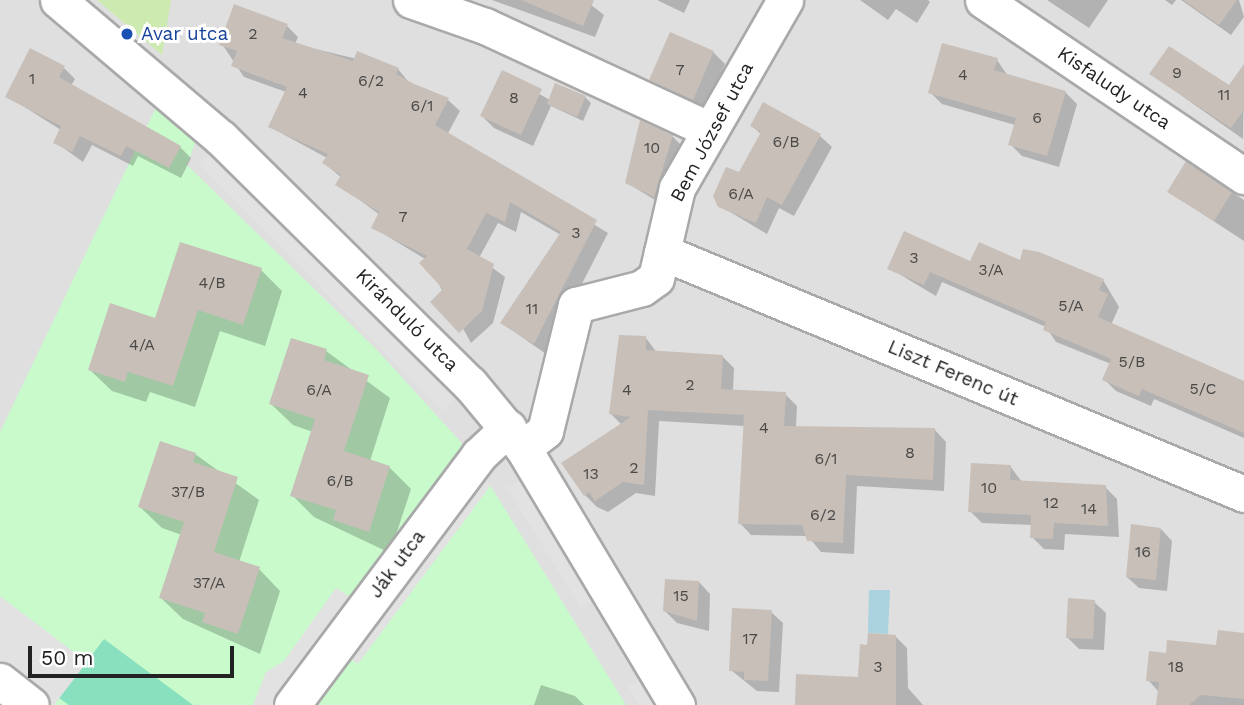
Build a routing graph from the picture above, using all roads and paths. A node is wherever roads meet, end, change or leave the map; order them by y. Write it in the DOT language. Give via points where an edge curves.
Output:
graph roads {
  1 [pos="58,0"];
  2 [pos="411,0"];
  3 [pos="785,0"];
  4 [pos="983,0"];
  5 [pos="710,130"];
  6 [pos="1244,176"];
  7 [pos="662,251"];
  8 [pos="515,438"];
  9 [pos="1244,494"];
  10 [pos="0,681"];
  11 [pos="31,705"];
  12 [pos="292,705"];
  13 [pos="677,705"];
  1 -- 8 [label="street, Kiránduló utca" via="309,220"];
  2 -- 5 [label="street" via="485,26"];
  3 -- 5 [label="street, Bem József utca"];
  4 -- 6 [label="street, Kisfaludy utca"];
  5 -- 7 [label="street, Bem József utca" via="677,188"];
  7 -- 8 [label="street, Bem József utca" via="651,284 576,305 545,431"];
  7 -- 9 [label="street, Liszt Ferenc út"];
  8 -- 12 [label="street, Ják utca" via="479,455"];
  8 -- 13 [label="street, Kiránduló utca"];
  10 -- 11 [label="street"];
}
